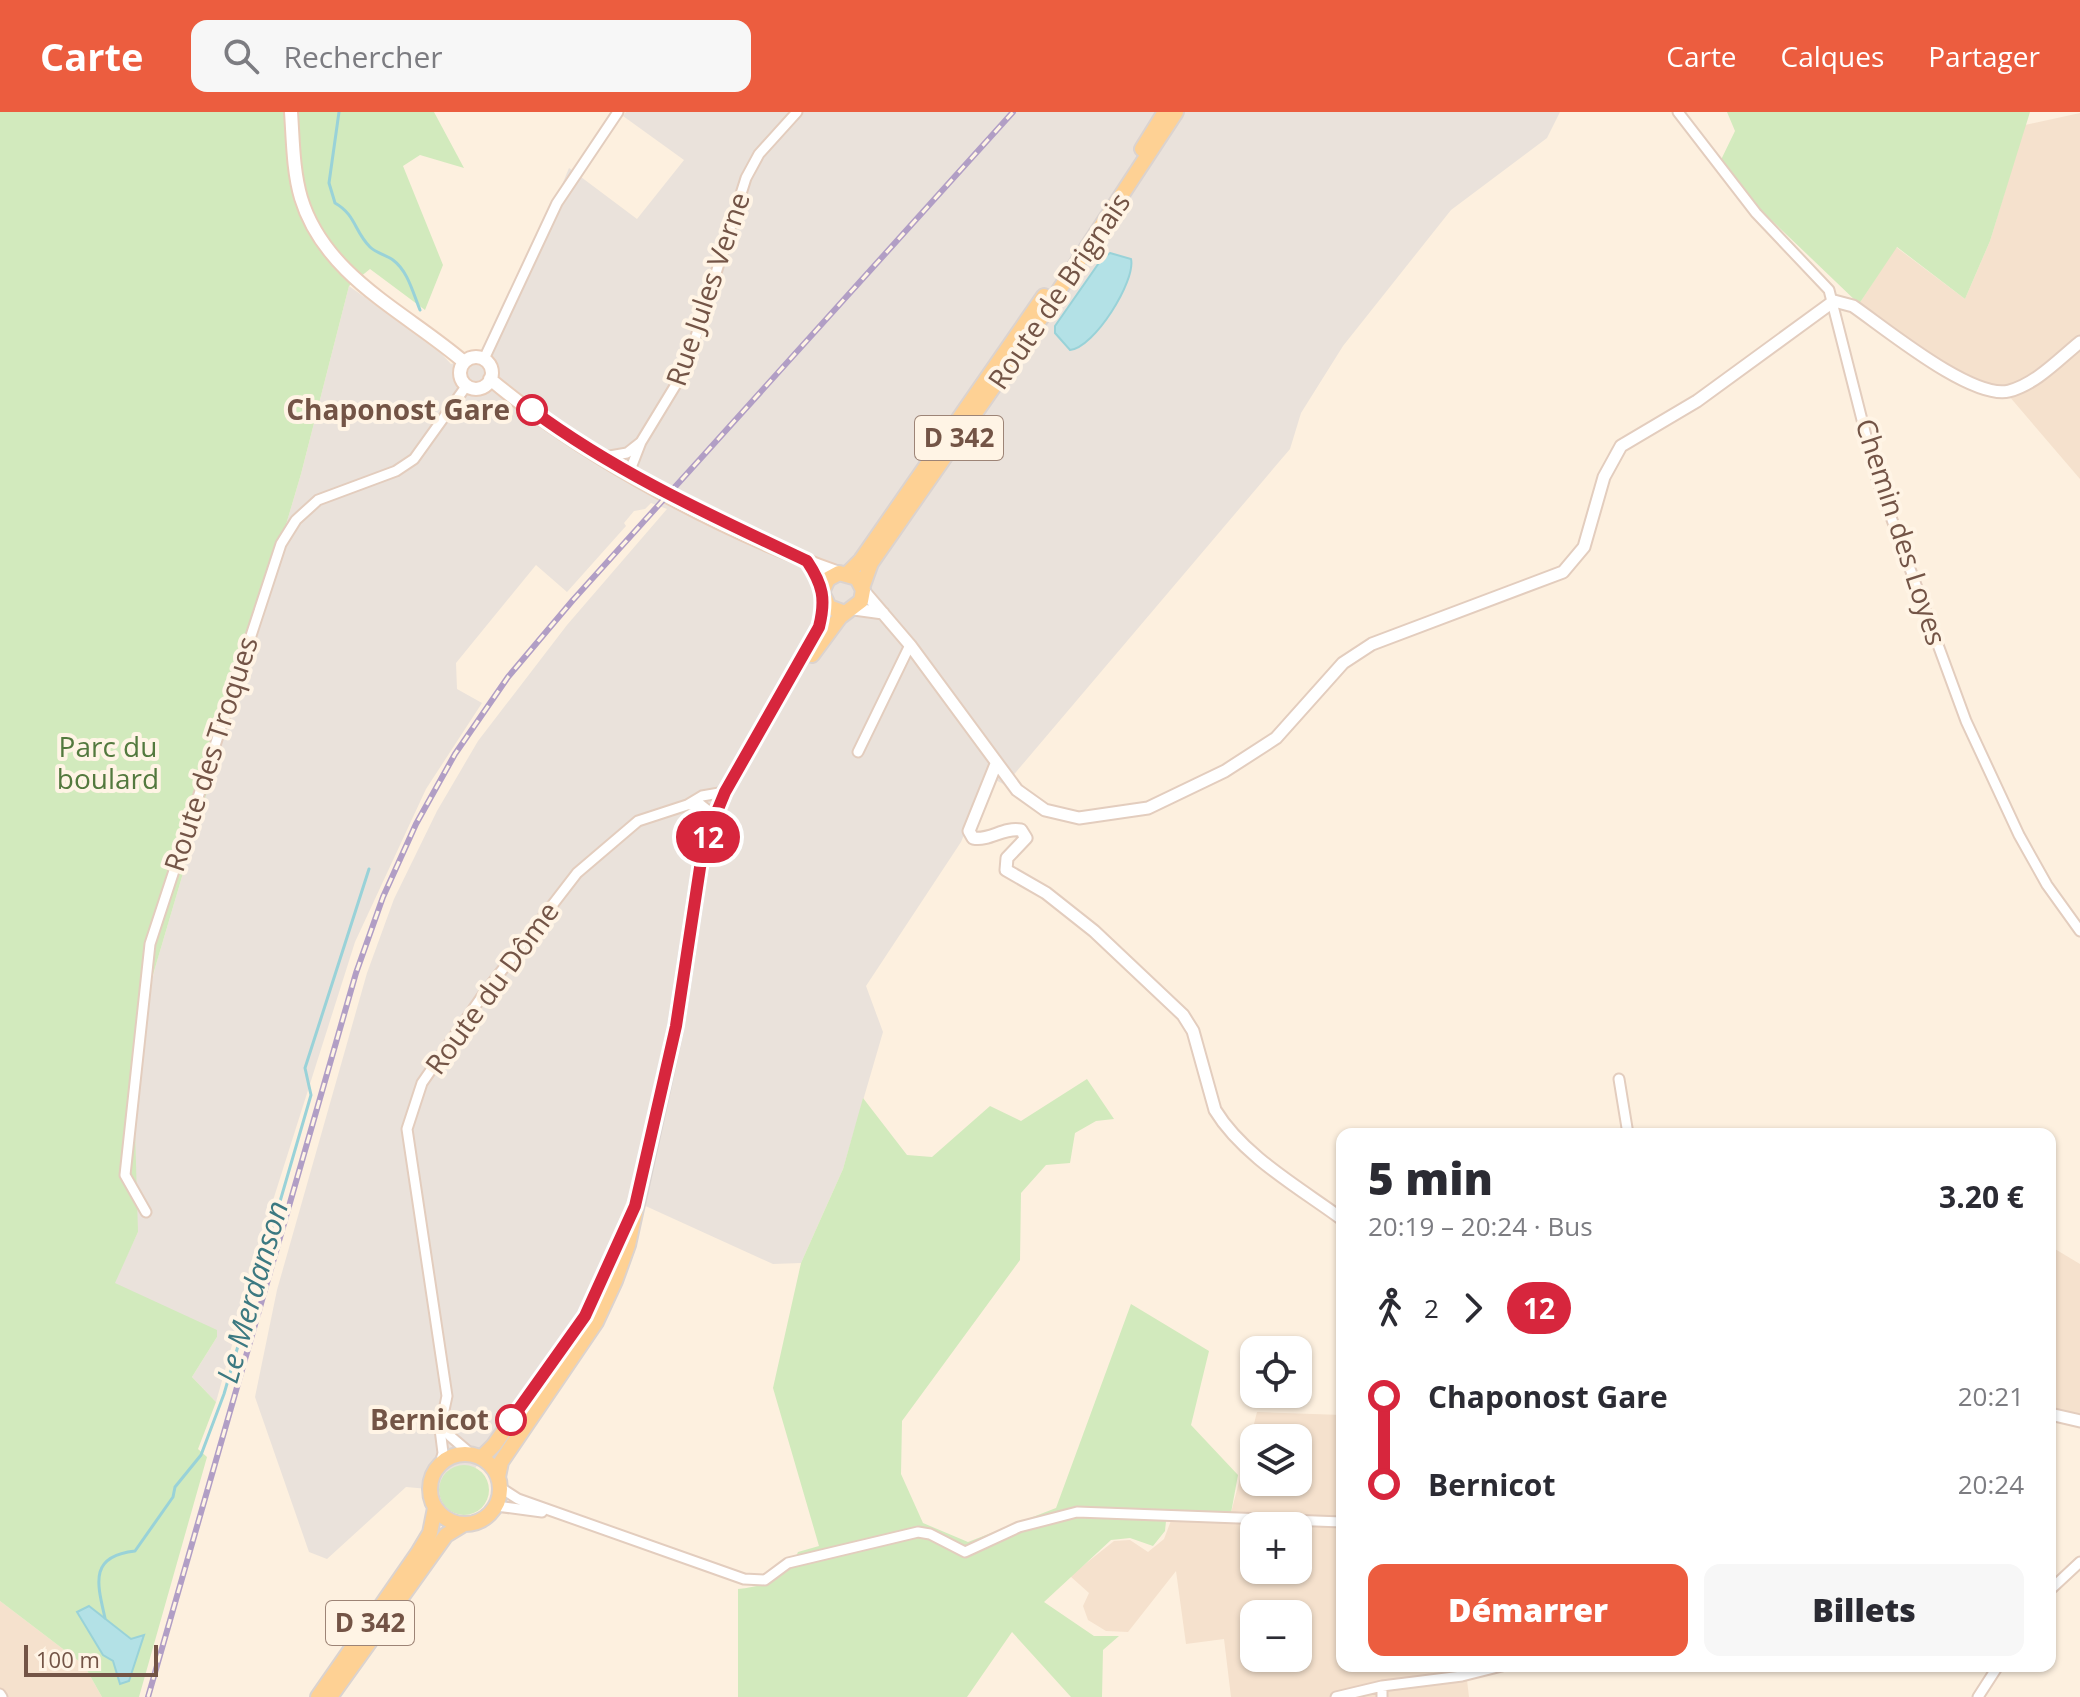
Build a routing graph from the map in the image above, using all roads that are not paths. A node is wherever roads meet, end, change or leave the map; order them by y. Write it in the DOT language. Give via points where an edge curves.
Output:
graph roads {
  1 [pos="291,112"];
  2 [pos="618,112"];
  3 [pos="797,112"];
  4 [pos="1165,112"];
  5 [pos="1176,112"];
  6 [pos="1678,112"];
  7 [pos="1834,301"];
  8 [pos="2080,342"];
  9 [pos="484,359"];
  10 [pos="464,362"];
  11 [pos="490,379"];
  12 [pos="467,385"];
  13 [pos="568,437"];
  14 [pos="641,442"];
  15 [pos="604,457"];
  16 [pos="629,473"];
  17 [pos="706,515"];
  18 [pos="807,561"];
  19 [pos="844,573"];
  20 [pos="823,587"];
  21 [pos="862,589"];
  22 [pos="825,603"];
  23 [pos="849,611"];
  24 [pos="883,613"];
  25 [pos="910,645"];
  26 [pos="784,692"];
  27 [pos="858,752"];
  28 [pos="996,764"];
  29 [pos="725,792"];
  30 [pos="687,805"];
  31 [pos="715,816"];
  32 [pos="2080,931"];
  33 [pos="1619,1079"];
  34 [pos="1627,1128"];
  35 [pos="635,1206"];
  36 [pos="146,1212"];
  37 [pos="1336,1215"];
  38 [pos="2056,1415"];
  39 [pos="443,1419"];
  40 [pos="2080,1421"];
  41 [pos="476,1456"];
  42 [pos="440,1464"];
  43 [pos="500,1482"];
  44 [pos="496,1506"];
  45 [pos="435,1508"];
  46 [pos="561,1514"];
  47 [pos="1336,1522"];
  48 [pos="464,1524"];
  49 [pos="2080,1562"];
  50 [pos="2056,1584"];
  51 [pos="1478,1672"];
  52 [pos="1994,1672"];
  53 [pos="1382,1692"];
  54 [pos="318,1697"];
  55 [pos="330,1697"];
  56 [pos="1336,1697"];
  57 [pos="1978,1697"];
  1 -- 10 [label="main road" via="299,190 321,241 362,285"];
  2 -- 9 [label="street" via="563,191"];
  3 -- 14 [label="street, Rue Jules Verne" via="759,154 746,178 686,368"];
  4 -- 19 [label="main road, Route de Brignais / D 342" via="1030,318 861,560"];
  5 -- 21 [label="main road, Route de Brignais / D 342" via="871,563"];
  6 -- 7 [label="street, Chemin des Loyes" via="1756,213"];
  7 -- 8 [label="street" via="1853,306 1984,390 2006,392 2028,384"];
  7 -- 28 [label="street" via="1697,401 1621,446 1604,477 1584,547 1570,567 1372,644 1343,663 1276,738 1225,771 1148,808 1079,818 1031,801"];
  7 -- 32 [label="street, Chemin des Loyes" via="1877,479 1966,721 2019,835"];
  9 -- 10 [label="main road"];
  9 -- 11 [label="main road"];
  10 -- 12 [label="main road" via="460,377"];
  11 -- 12 [label="main road" via="480,388"];
  11 -- 13 [label="main road"];
  12 -- 36 [label="street, Route des Troques" via="414,459 318,500 281,544 150,944 125,1175"];
  13 -- 15 [label="main road"];
  13 -- 17 [label="main road" via="650,495"];
  14 -- 15 [label="street" via="627,453"];
  14 -- 16 [label="street, Rue Jules Verne"];
  15 -- 16 [label="main road"];
  16 -- 17 [label="main road"];
  17 -- 18 [label="main road"];
  18 -- 19 [label="main road"];
  18 -- 20 [label="main road"];
  19 -- 20 [label="main road"];
  19 -- 21 [label="main road" via="857,578"];
  20 -- 22 [label="main road"];
  21 -- 23 [label="main road" via="861,601"];
  21 -- 24 [label="street"];
  22 -- 23 [label="main road" via="834,611"];
  22 -- 26 [label="main road" via="819,627"];
  23 -- 24 [label="street"];
  23 -- 26 [label="main road"];
  24 -- 25 [label="street"];
  25 -- 27 [label="street"];
  25 -- 28 [label="street"];
  26 -- 29 [label="main road"];
  28 -- 37 [label="street" via="969,831 973,838 1021,830 1026,838 1007,858 1006,870 1094,931 1183,1015 1193,1031 1221,1121"];
  29 -- 30 [label="street, Route du Dôme"];
  29 -- 31 [label="main road"];
  30 -- 31 [label="street" via="700,804"];
  30 -- 39 [label="street, Route du Dôme" via="638,821 577,873 422,1083 407,1129 447,1396"];
  31 -- 35 [label="main road" via="701,861 676,1026"];
  33 -- 34 [label="street"];
  35 -- 41 [label="main road" via="585,1316 494,1445"];
  35 -- 43 [label="main road" via="624,1257 596,1322 501,1462"];
  38 -- 40 [label="street"];
  39 -- 41 [label="street" via="450,1436"];
  39 -- 42 [label="street, Route du Dôme"];
  41 -- 42 [label="main road" via="450,1457"];
  41 -- 43 [label="main road"];
  42 -- 45 [label="main road" via="430,1483"];
  43 -- 44 [label="main road"];
  43 -- 46 [label="street" via="518,1499"];
  44 -- 46 [label="street"];
  44 -- 48 [label="main road" via="479,1522"];
  45 -- 48 [label="main road" via="446,1520"];
  45 -- 54 [label="main road, D 342" via="421,1549"];
  46 -- 47 [label="street" via="744,1579 765,1580 788,1563 918,1532 965,1552 1019,1527 1077,1512"];
  48 -- 55 [label="main road, D 342" via="446,1535"];
  49 -- 50 [label="street"];
  51 -- 53 [label="street"];
  52 -- 57 [label="street"];
  53 -- 56 [label="street"];
}
